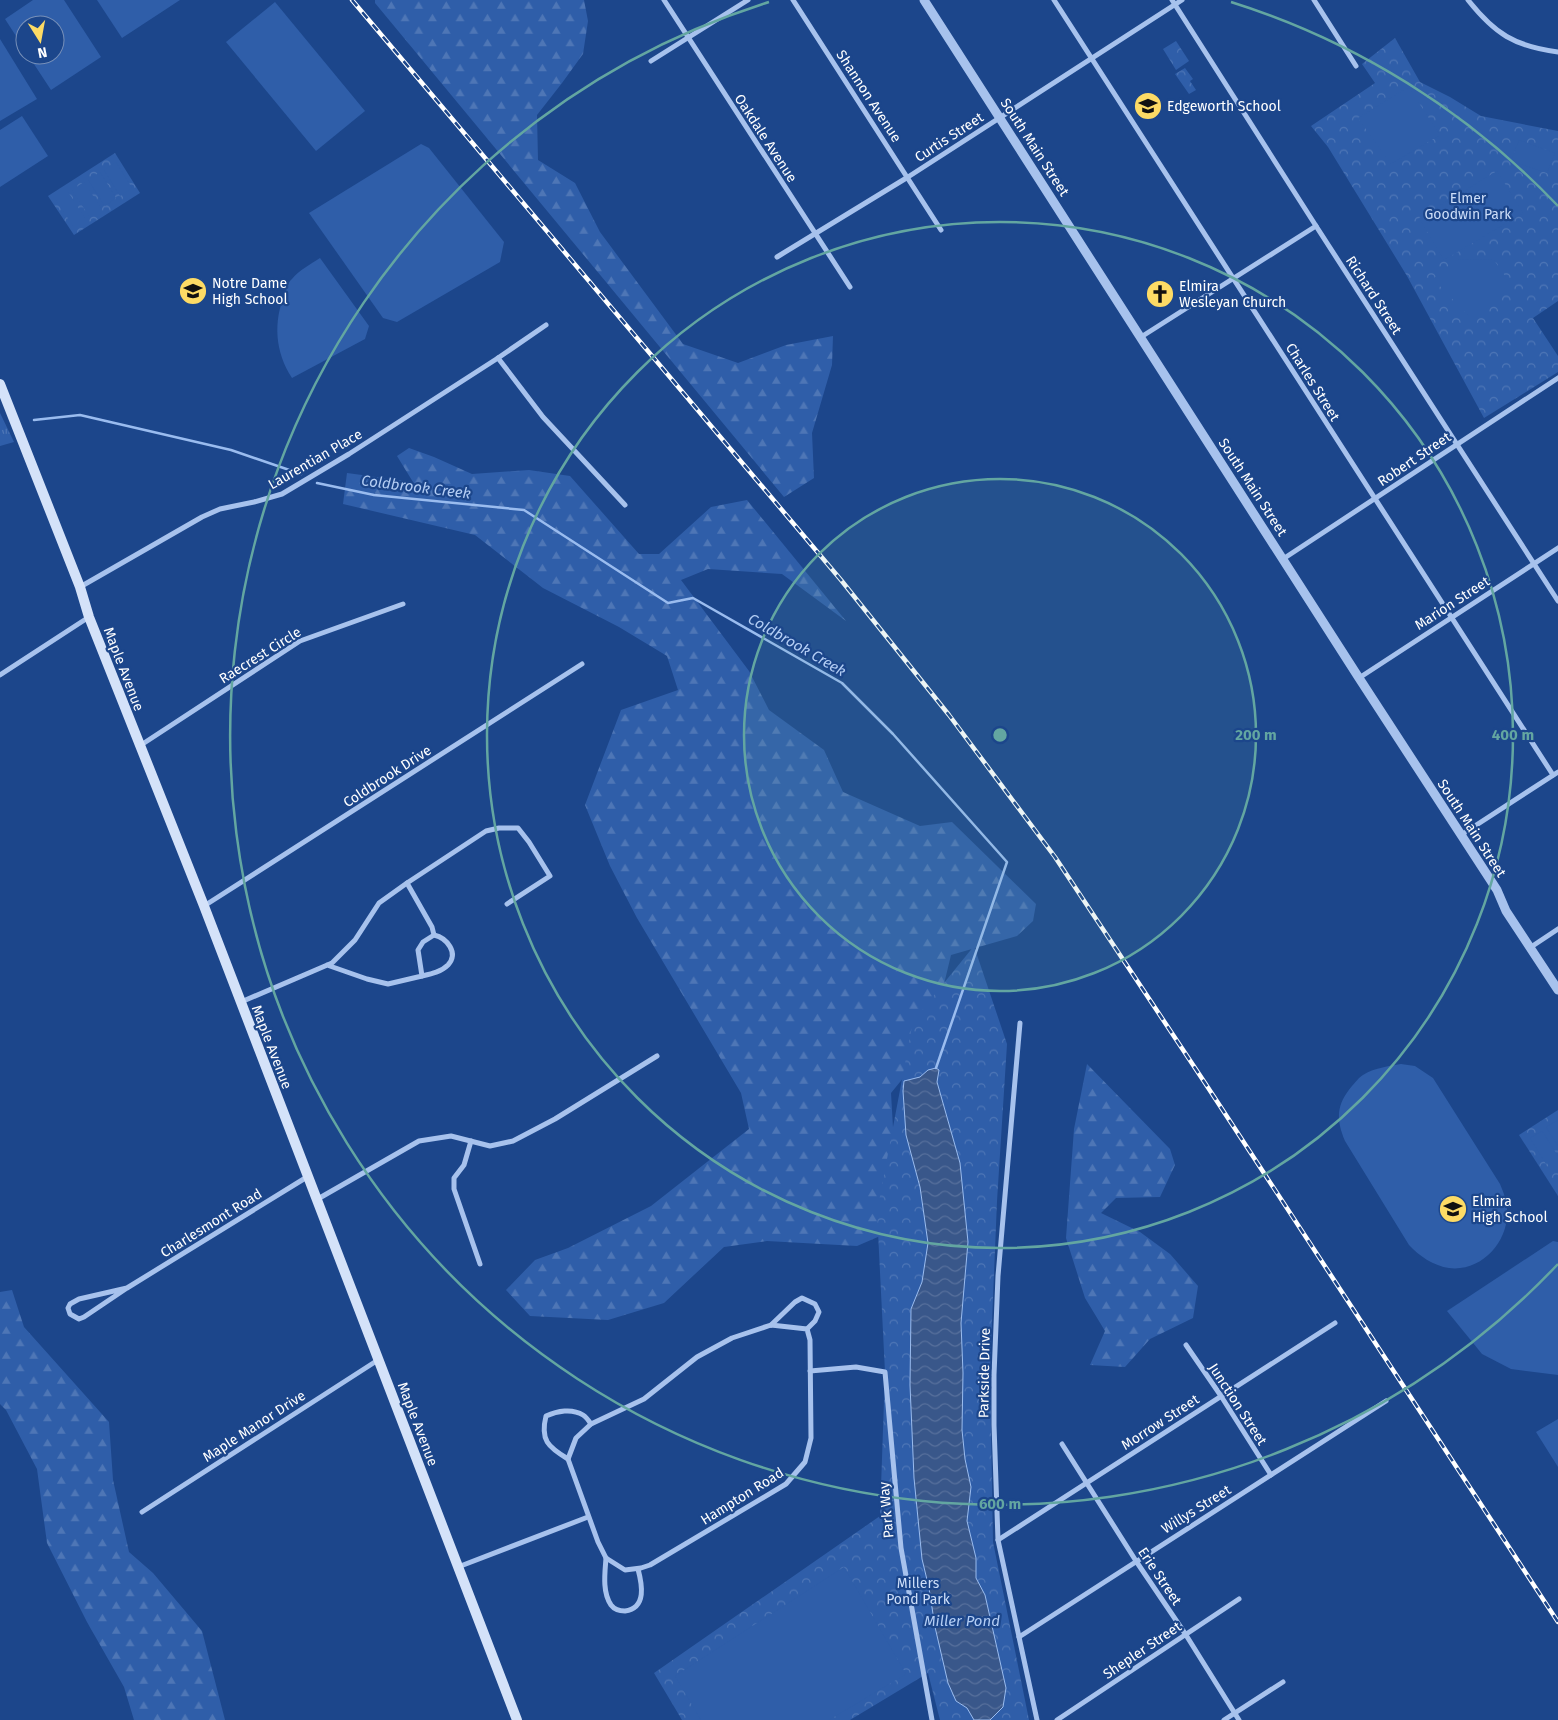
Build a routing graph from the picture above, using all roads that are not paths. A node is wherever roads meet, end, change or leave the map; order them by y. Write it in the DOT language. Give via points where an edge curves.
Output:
graph roads {
  1 [pos="664,0"];
  2 [pos="748,0"];
  3 [pos="793,0"];
  4 [pos="924,0"];
  5 [pos="1054,0"];
  6 [pos="1182,0"];
  7 [pos="1314,0"];
  8 [pos="1468,0"];
  9 [pos="1174,2"];
  10 [pos="689,38"];
  11 [pos="1558,52"];
  12 [pos="1092,59"];
  13 [pos="651,61"];
  14 [pos="1356,66"];
  15 [pos="1000,118"];
  16 [pos="908,177"];
  17 [pos="1316,226"];
  18 [pos="941,230"];
  19 [pos="815,234"];
  20 [pos="777,256"];
  21 [pos="1234,278"];
  22 [pos="850,287"];
  23 [pos="546,325"];
  24 [pos="1141,337"];
  25 [pos="498,358"];
  26 [pos="1558,378"];
  27 [pos="0,384"];
  28 [pos="1457,444"];
  29 [pos="1374,499"];
  30 [pos="625,505"];
  31 [pos="1558,548"];
  32 [pos="1283,559"];
  33 [pos="1534,563"];
  34 [pos="80,587"];
  35 [pos="1558,601"];
  36 [pos="403,604"];
  37 [pos="89,617"];
  38 [pos="1452,617"];
  39 [pos="582,664"];
  40 [pos="0,675"];
  41 [pos="1359,678"];
  42 [pos="140,746"];
  43 [pos="1556,774"];
  44 [pos="1460,836"];
  45 [pos="407,883"];
  46 [pos="507,904"];
  47 [pos="204,906"];
  48 [pos="1558,929"];
  49 [pos="434,935"];
  50 [pos="1531,947"];
  51 [pos="327,965"];
  52 [pos="422,976"];
  53 [pos="1558,990"];
  54 [pos="240,1002"];
  55 [pos="1020,1023"];
  56 [pos="657,1056"];
  57 [pos="471,1141"];
  58 [pos="307,1177"];
  59 [pos="316,1200"];
  60 [pos="480,1264"];
  61 [pos="127,1288"];
  62 [pos="1335,1323"];
  63 [pos="771,1325"];
  64 [pos="807,1329"];
  65 [pos="1186,1345"];
  66 [pos="378,1360"];
  67 [pos="810,1371"];
  68 [pos="1221,1396"];
  69 [pos="1386,1401"];
  70 [pos="591,1424"];
  71 [pos="1062,1444"];
  72 [pos="568,1458"];
  73 [pos="1271,1475"];
  74 [pos="1087,1483"];
  75 [pos="142,1512"];
  76 [pos="588,1517"];
  77 [pos="998,1540"];
  78 [pos="606,1558"];
  79 [pos="1136,1561"];
  80 [pos="458,1567"];
  81 [pos="638,1569"];
  82 [pos="1239,1599"];
  83 [pos="1186,1635"];
  84 [pos="1019,1637"];
  85 [pos="1283,1682"];
  86 [pos="1234,1713"];
  87 [pos="517,1720"];
  88 [pos="932,1720"];
  89 [pos="1037,1720"];
  90 [pos="1058,1720"];
  91 [pos="1224,1720"];
  92 [pos="1239,1720"];
  1 -- 10 [label="street, Oakdale Avenue"];
  2 -- 10 [label="street"];
  3 -- 16 [label="street, Shannon Avenue"];
  4 -- 15 [label="street, South Main Street"];
  5 -- 12 [label="street, Charles Street"];
  6 -- 9 [label="street, Curtis Street"];
  7 -- 14 [label="street"];
  8 -- 11 [label="street" via="1491,26 1510,39 1532,48"];
  9 -- 12 [label="street, Curtis Street"];
  9 -- 17 [label="street, Richard Street"];
  10 -- 13 [label="street"];
  10 -- 19 [label="street, Oakdale Avenue"];
  12 -- 15 [label="street, Curtis Street"];
  12 -- 21 [label="street, Charles Street"];
  15 -- 16 [label="street, Curtis Street"];
  15 -- 24 [label="street, South Main Street"];
  16 -- 18 [label="street, Shannon Avenue"];
  16 -- 19 [label="street, Curtis Street"];
  17 -- 21 [label="street"];
  17 -- 28 [label="street, Richard Street"];
  19 -- 20 [label="street, Curtis Street"];
  19 -- 22 [label="street, Oakdale Avenue"];
  21 -- 24 [label="street"];
  21 -- 29 [label="street, Charles Street"];
  23 -- 25 [label="street, Laurentian Place"];
  24 -- 32 [label="street, South Main Street"];
  25 -- 30 [label="street" via="544,417"];
  25 -- 34 [label="street, Laurentian Place" via="282,494 202,517"];
  26 -- 28 [label="street, Robert Street"];
  27 -- 34 [label="main road, Maple Avenue"];
  28 -- 29 [label="street, Robert Street"];
  28 -- 33 [label="street, Richard Street"];
  29 -- 32 [label="street, Robert Street"];
  29 -- 38 [label="street, Charles Street"];
  31 -- 33 [label="street, Marion Street"];
  32 -- 41 [label="street, South Main Street"];
  33 -- 35 [label="street, Richard Street"];
  33 -- 38 [label="street, Marion Street"];
  34 -- 37 [label="main road, Maple Avenue"];
  36 -- 42 [label="street, Raecrest Circle" via="300,641"];
  37 -- 40 [label="street"];
  37 -- 42 [label="main road, Maple Avenue"];
  38 -- 41 [label="street, Marion Street"];
  38 -- 43 [label="street, Charles Street"];
  39 -- 47 [label="street, Coldbrook Drive"];
  41 -- 44 [label="street, South Main Street"];
  42 -- 47 [label="main road, Maple Avenue"];
  43 -- 44 [label="street"];
  44 -- 50 [label="street, South Main Street"];
  45 -- 46 [label="street" via="486,832 518,828 550,876"];
  45 -- 49 [label="street"];
  45 -- 51 [label="street" via="379,903 355,940"];
  47 -- 54 [label="main road, Maple Avenue"];
  48 -- 50 [label="street"];
  49 -- 52 [label="street" via="418,950"];
  49 -- 52 [label="street" via="447,941 452,957 441,970"];
  50 -- 53 [label="street, South Main Street"];
  51 -- 52 [label="street" via="388,984"];
  51 -- 54 [label="street"];
  54 -- 58 [label="main road, Maple Avenue"];
  55 -- 77 [label="street, Parkside Drive" via="998,1276 994,1376"];
  56 -- 57 [label="street" via="513,1141 490,1146"];
  57 -- 59 [label="street" via="451,1136 419,1140"];
  57 -- 60 [label="street" via="464,1164 454,1178 454,1189"];
  58 -- 59 [label="main road, Maple Avenue"];
  58 -- 61 [label="street, Charlesmont Road"];
  59 -- 66 [label="main road, Maple Avenue"];
  61 -- 61 [label="street, Charlesmont Road" via="79,1299 70,1304 70,1314 79,1319 84,1317"];
  62 -- 68 [label="street, Morrow Street"];
  63 -- 64 [label="street"];
  63 -- 64 [label="street" via="802,1298 815,1304 819,1312"];
  63 -- 70 [label="street" via="732,1338 697,1358 644,1399"];
  64 -- 67 [label="street, Hampton Road"];
  65 -- 68 [label="street, Junction Street"];
  66 -- 75 [label="street, Maple Manor Drive"];
  66 -- 80 [label="main road, Maple Avenue"];
  67 -- 81 [label="street, Hampton Road" via="811,1438 805,1462 791,1480 650,1565"];
  67 -- 88 [label="street, Park Way" via="856,1367 885,1372 901,1548"];
  68 -- 73 [label="street, Junction Street"];
  68 -- 74 [label="street, Morrow Street"];
  69 -- 73 [label="street, Willys Street"];
  70 -- 72 [label="street" via="576,1438"];
  70 -- 72 [label="street" via="582,1414 574,1412 557,1411 546,1416 543,1432 548,1444 555,1452"];
  71 -- 74 [label="street, Erie Street"];
  72 -- 76 [label="street"];
  73 -- 79 [label="street, Willys Street"];
  74 -- 77 [label="street, Morrow Street"];
  74 -- 79 [label="street, Erie Street"];
  76 -- 78 [label="street"];
  76 -- 80 [label="street"];
  77 -- 84 [label="street, Parkside Drive"];
  78 -- 81 [label="street" via="625,1570"];
  78 -- 81 [label="street" via="605,1588 612,1607 619,1611 632,1610 638,1605 643,1589"];
  79 -- 83 [label="street, Erie Street"];
  79 -- 84 [label="street, Willys Street"];
  80 -- 87 [label="main road, Maple Avenue"];
  82 -- 83 [label="street, Shepler Street"];
  83 -- 86 [label="street, Erie Street"];
  83 -- 90 [label="street, Shepler Street"];
  84 -- 89 [label="street, Parkside Drive"];
  85 -- 86 [label="street"];
  86 -- 91 [label="street"];
  86 -- 92 [label="street, Erie Street"];
}
